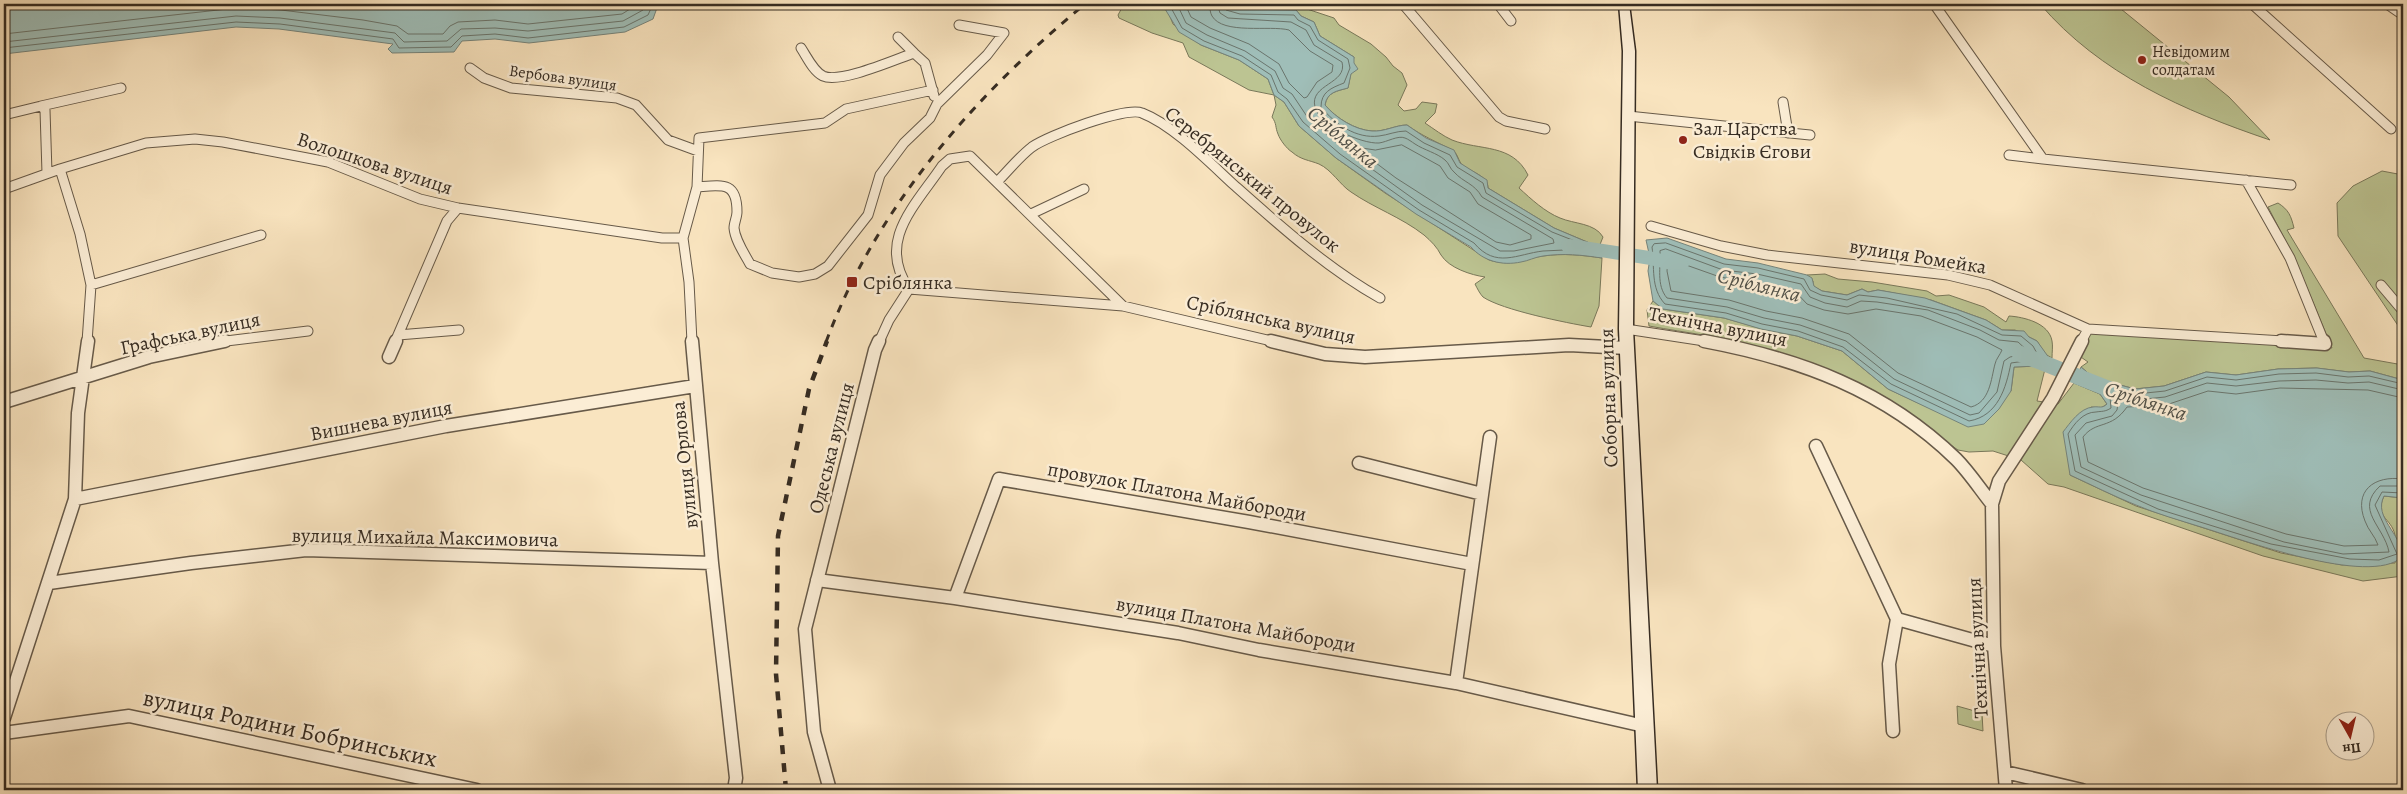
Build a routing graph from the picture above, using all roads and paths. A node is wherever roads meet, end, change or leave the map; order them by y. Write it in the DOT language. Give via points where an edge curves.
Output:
graph roads {
  1 [pos="1403,4"];
  2 [pos="1498,4"];
  3 [pos="1624,4"];
  4 [pos="1934,4"];
  5 [pos="2252,4"];
  6 [pos="2387,4"];
  7 [pos="2403,14"];
  8 [pos="1511,20"];
  9 [pos="959,24"];
  10 [pos="898,37"];
  11 [pos="801,48"];
  12 [pos="914,54"];
  13 [pos="470,68"];
  14 [pos="121,88"];
  15 [pos="933,90"];
  16 [pos="1783,102"];
  17 [pos="936,104"];
  18 [pos="41,106"];
  19 [pos="4,115"];
  20 [pos="1628,116"];
  21 [pos="1545,129"];
  22 [pos="2391,129"];
  23 [pos="1788,133"];
  24 [pos="1810,135"];
  25 [pos="699,144"];
  26 [pos="2009,155"];
  27 [pos="2043,159"];
  28 [pos="60,168"];
  29 [pos="47,173"];
  30 [pos="2246,180"];
  31 [pos="997,182"];
  32 [pos="2291,185"];
  33 [pos="698,188"];
  34 [pos="4,189"];
  35 [pos="1084,189"];
  36 [pos="458,208"];
  37 [pos="1031,214"];
  38 [pos="1651,226"];
  39 [pos="261,236"];
  40 [pos="683,238"];
  41 [pos="91,285"];
  42 [pos="2381,285"];
  43 [pos="909,289"];
  44 [pos="1380,298"];
  45 [pos="1123,306"];
  46 [pos="2403,311"];
  47 [pos="1626,329"];
  48 [pos="2088,329"];
  49 [pos="458,330"];
  50 [pos="308,331"];
  51 [pos="398,335"];
  52 [pos="1627,348"];
  53 [pos="390,357"];
  54 [pos="81,378"];
  55 [pos="695,386"];
  56 [pos="4,402"];
  57 [pos="1490,437"];
  58 [pos="1816,446"];
  59 [pos="1359,463"];
  60 [pos="1482,494"];
  61 [pos="75,499"];
  62 [pos="1992,504"];
  63 [pos="712,563"];
  64 [pos="1472,564"];
  65 [pos="817,580"];
  66 [pos="50,583"];
  67 [pos="955,598"];
  68 [pos="1897,619"];
  69 [pos="1994,646"];
  70 [pos="1456,683"];
  71 [pos="4,718"];
  72 [pos="1644,726"];
  73 [pos="1893,731"];
  74 [pos="4,733"];
  75 [pos="2005,772"];
  76 [pos="477,790"];
  77 [pos="734,790"];
  78 [pos="830,790"];
  79 [pos="1648,790"];
  80 [pos="2006,790"];
  81 [pos="2082,790"];
  1 -- 21 [label="street" via="1499,117"];
  2 -- 8 [label="street"];
  3 -- 20 [label="main road, Соборна вулиця" via="1628,34"];
  4 -- 27 [label="street"];
  5 -- 22 [label="street"];
  6 -- 7 [label="street"];
  9 -- 17 [label="street" via="1004,33 987,56"];
  10 -- 12 [label="street"];
  11 -- 12 [label="street" via="820,75 826,78"];
  12 -- 15 [label="street" via="926,66"];
  13 -- 25 [label="street, Вербова вулиця" via="484,78 511,88 617,98 636,105 668,140"];
  14 -- 18 [label="street"];
  15 -- 17 [label="street"];
  15 -- 25 [label="street" via="846,109 825,123"];
  16 -- 23 [label="street"];
  17 -- 33 [label="street" via="930,118 904,143 880,174 868,215 828,266 815,274 799,277 772,273 750,264 734,227 738,213 734,192 719,185"];
  18 -- 19 [label="street"];
  18 -- 29 [label="street" via="45,110"];
  20 -- 23 [label="street"];
  20 -- 47 [label="main road, Соборна вулиця"];
  23 -- 24 [label="street"];
  25 -- 33 [label="street, вулиця Орлова"];
  26 -- 27 [label="street"];
  27 -- 30 [label="street"];
  28 -- 29 [label="street, Волошкова вулиця"];
  28 -- 36 [label="street, Волошкова вулиця" via="146,143 196,139 328,162 420,199"];
  28 -- 41 [label="street, Графська вулиця"];
  29 -- 34 [label="street, Волошкова вулиця"];
  30 -- 32 [label="street"];
  30 -- 48 [label="street, вулиця Ромейка" via="2290,258 2325,344"];
  31 -- 37 [label="street"];
  31 -- 43 [label="street" via="970,156 950,159 942,166 898,233 894,255 898,272"];
  31 -- 44 [label="street, Серебрянський провулок" via="1032,147 1055,135 1125,111 1141,112 1204,157 1350,281"];
  33 -- 40 [label="street, вулиця Орлова"];
  35 -- 37 [label="street"];
  36 -- 40 [label="street, Волошкова вулиця" via="662,238"];
  36 -- 51 [label="street" via="447,221"];
  37 -- 45 [label="street"];
  38 -- 48 [label="street, вулиця Ромейка" via="1767,255 1948,275 1990,285"];
  39 -- 41 [label="street"];
  40 -- 55 [label="street, вулиця Орлова"];
  41 -- 54 [label="street, Графська вулиця" via="89,330"];
  42 -- 46 [label="street"];
  43 -- 45 [label="street, Сріблянська вулиця"];
  43 -- 65 [label="street, Одеська вулиця" via="875,350"];
  45 -- 52 [label="street, Сріблянська вулиця" via="1345,356 1569,345"];
  47 -- 52 [label="main road, Соборна вулиця"];
  47 -- 62 [label="street, Технічна вулиця" via="1740,346 1801,363 1855,385 1907,418 1954,454"];
  48 -- 62 [label="street, Технічна вулиця" via="2053,398 1999,481"];
  49 -- 51 [label="street"];
  50 -- 54 [label="street, Графська вулиця" via="197,346"];
  51 -- 53 [label="street"];
  52 -- 72 [label="main road, Соборна вулиця"];
  54 -- 56 [label="street, Графська вулиця"];
  54 -- 61 [label="street, Графська вулиця"];
  55 -- 61 [label="street, Вишнева вулиця" via="446,426"];
  55 -- 63 [label="street, вулиця Орлова"];
  57 -- 60 [label="street"];
  58 -- 68 [label="street"];
  59 -- 60 [label="street"];
  60 -- 64 [label="street"];
  61 -- 66 [label="street, Графська вулиця"];
  62 -- 69 [label="street, Технічна вулиця"];
  63 -- 66 [label="street, вулиця Михайла Максимовича" via="306,550"];
  63 -- 77 [label="street, вулиця Орлова" via="736,778"];
  64 -- 67 [label="street, провулок Платона Майбороди" via="999,479"];
  64 -- 70 [label="street"];
  65 -- 67 [label="street, вулиця Платона Майбороди"];
  65 -- 78 [label="street, Одеська вулиця" via="805,628 814,732"];
  66 -- 71 [label="street, Графська вулиця"];
  67 -- 70 [label="street, вулиця Платона Майбороди" via="1178,633"];
  68 -- 69 [label="street"];
  68 -- 73 [label="street" via="1890,664"];
  69 -- 75 [label="street, Технічна вулиця"];
  70 -- 72 [label="street, вулиця Платона Майбороди"];
  72 -- 79 [label="main road, Соборна вулиця"];
  74 -- 76 [label="street, вулиця Родини Бобринських" via="129,716"];
  75 -- 80 [label="street, Технічна вулиця"];
  75 -- 81 [label="street"];
}
